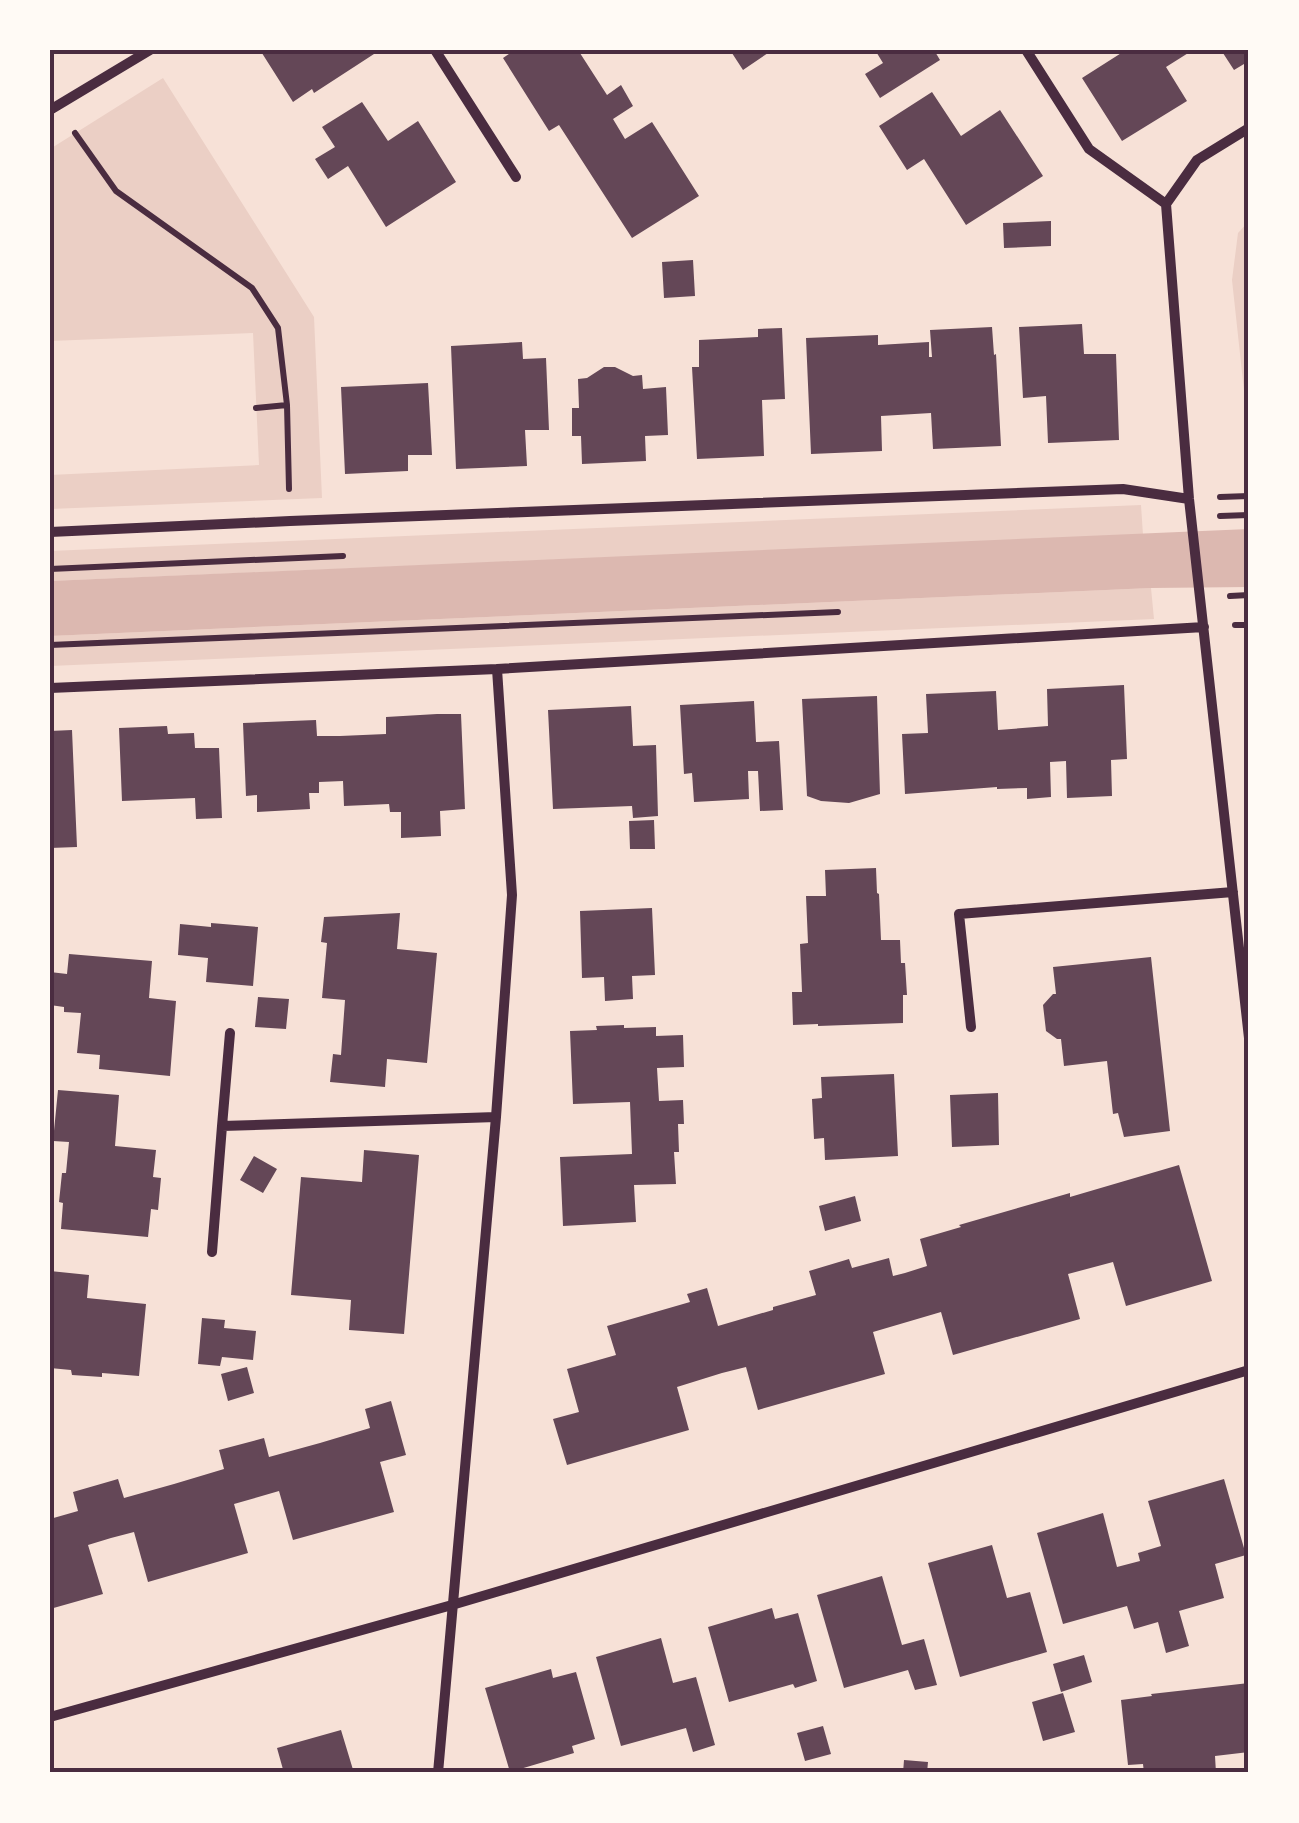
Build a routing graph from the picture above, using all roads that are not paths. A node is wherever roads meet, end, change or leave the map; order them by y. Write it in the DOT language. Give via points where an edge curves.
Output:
graph roads {
  1 [pos="150,50"];
  2 [pos="435,50"];
  3 [pos="1026,50"];
  4 [pos="53,108"];
  5 [pos="1249,128"];
  6 [pos="516,178"];
  7 [pos="1166,204"];
  8 [pos="1188,498"];
  9 [pos="50,532"];
  10 [pos="1204,627"];
  11 [pos="498,669"];
  12 [pos="50,688"];
  13 [pos="1233,892"];
  14 [pos="971,1027"];
  15 [pos="230,1033"];
  16 [pos="1249,1038"];
  17 [pos="496,1117"];
  18 [pos="222,1126"];
  19 [pos="212,1252"];
  20 [pos="1249,1370"];
  21 [pos="452,1606"];
  22 [pos="50,1717"];
  23 [pos="438,1773"];
  1 -- 4 [label="street"];
  2 -- 6 [label="street"];
  3 -- 7 [label="street" via="1089,149"];
  5 -- 7 [label="street" via="1197,160"];
  7 -- 8 [label="street"];
  8 -- 9 [label="street" via="1123,490"];
  8 -- 10 [label="street"];
  10 -- 11 [label="street"];
  10 -- 13 [label="street"];
  11 -- 12 [label="street"];
  11 -- 17 [label="street" via="512,895"];
  13 -- 14 [label="street" via="960,914"];
  13 -- 16 [label="street"];
  15 -- 18 [label="street"];
  17 -- 18 [label="street"];
  17 -- 21 [label="street"];
  18 -- 19 [label="street"];
  20 -- 21 [label="street"];
  21 -- 22 [label="street"];
  21 -- 23 [label="street"];
}
